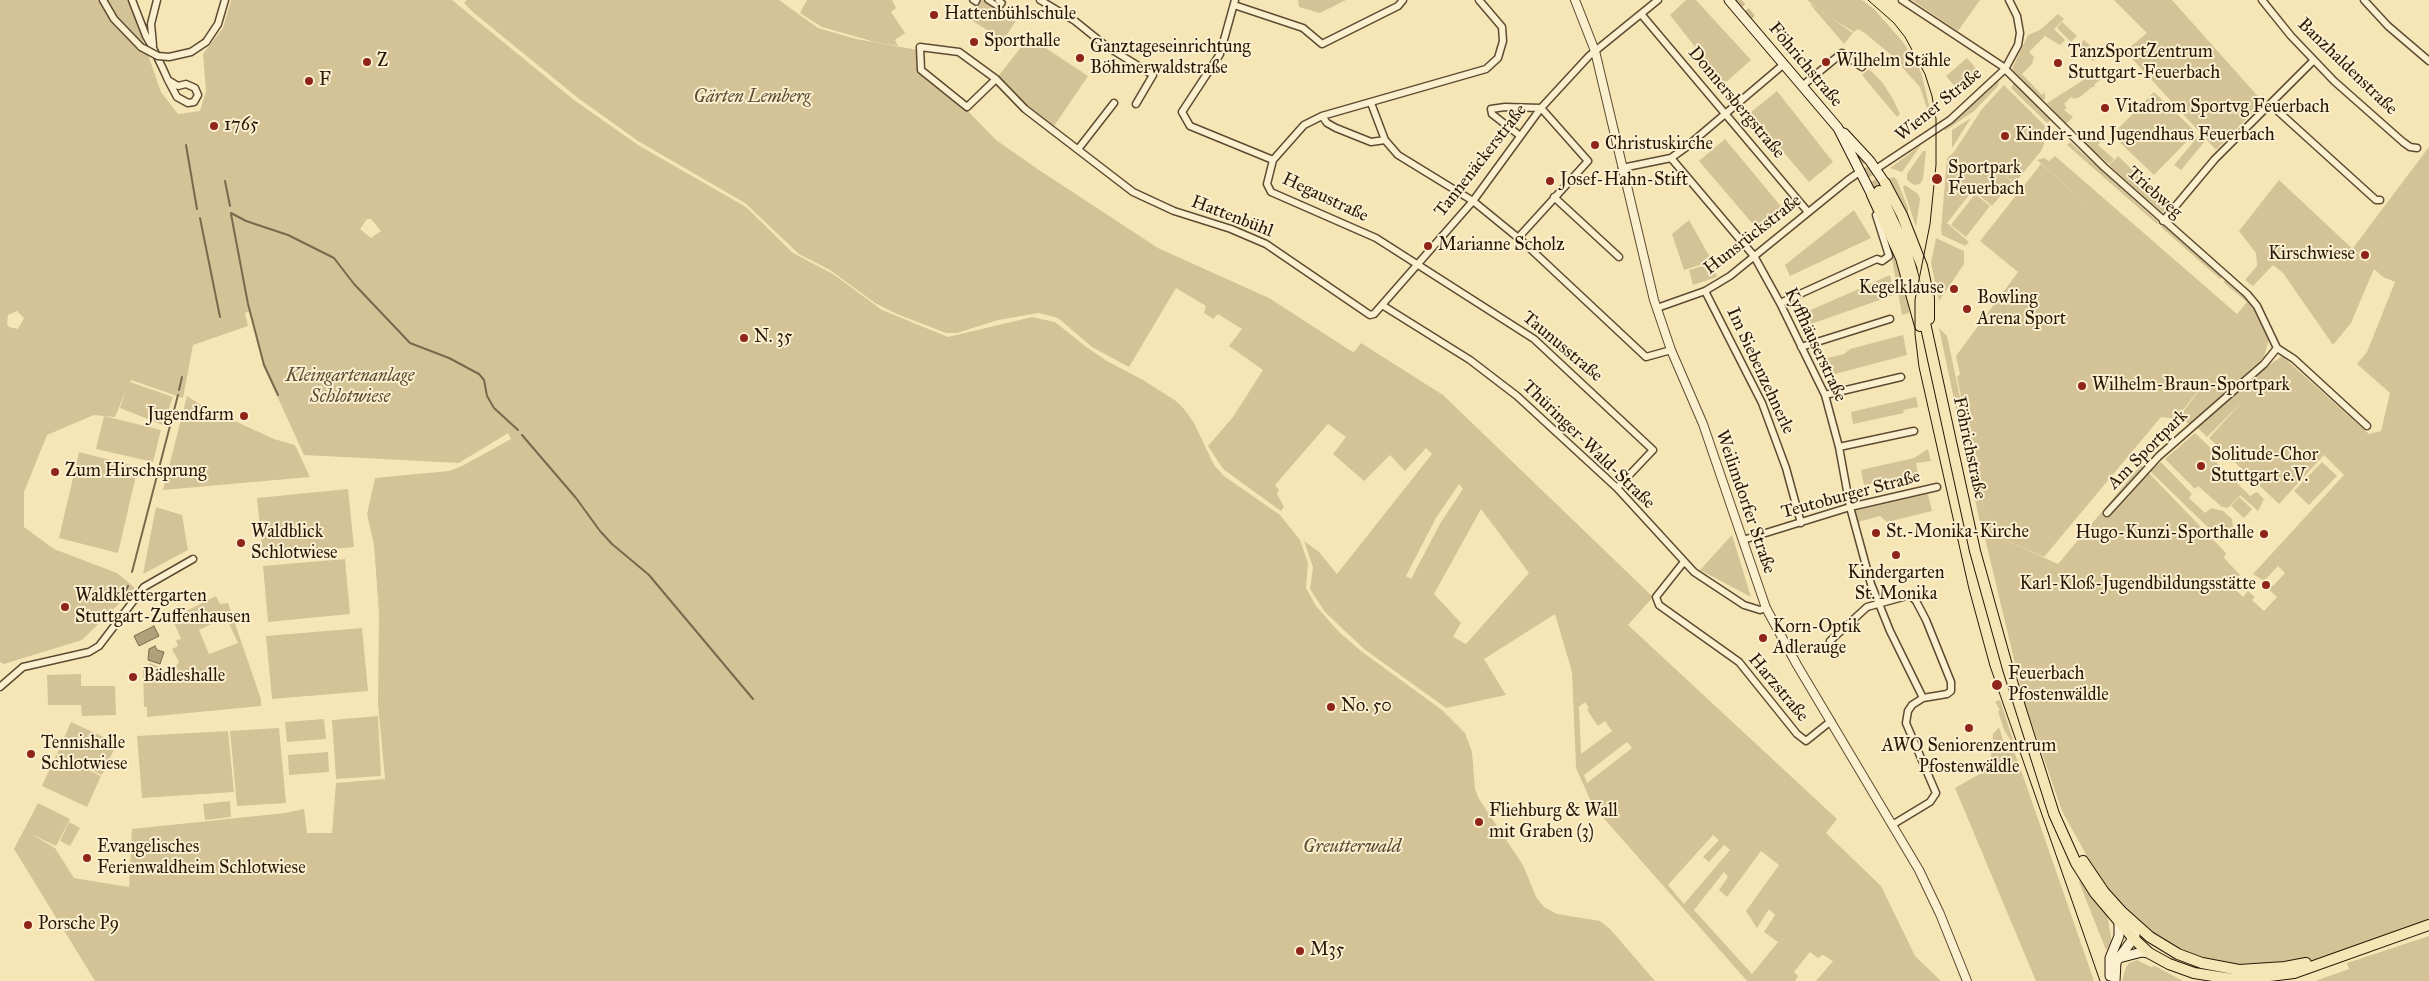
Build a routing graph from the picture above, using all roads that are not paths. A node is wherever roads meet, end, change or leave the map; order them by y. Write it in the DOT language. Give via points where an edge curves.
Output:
graph roads {
  1 [pos="103,0"];
  2 [pos="132,0"];
  3 [pos="157,0"];
  4 [pos="225,0"];
  5 [pos="973,0"];
  6 [pos="977,0"];
  7 [pos="988,0"];
  8 [pos="998,0"];
  9 [pos="1040,0"];
  10 [pos="1403,0"];
  11 [pos="1479,0"];
  12 [pos="1576,0"];
  13 [pos="1658,0"];
  14 [pos="1728,0"];
  15 [pos="1902,0"];
  16 [pos="2009,0"];
  17 [pos="2262,0"];
  18 [pos="2364,0"];
  19 [pos="1050,2"];
  20 [pos="1235,2"];
  21 [pos="1641,14"];
  22 [pos="153,48"];
  23 [pos="1595,51"];
  24 [pos="2313,60"];
  25 [pos="2429,62"];
  26 [pos="1784,64"];
  27 [pos="1862,67"];
  28 [pos="2005,69"];
  29 [pos="996,79"];
  30 [pos="168,80"];
  31 [pos="1802,86"];
  32 [pos="1114,103"];
  33 [pos="1371,103"];
  34 [pos="1136,104"];
  35 [pos="2270,104"];
  36 [pos="1541,108"];
  37 [pos="1726,113"];
  38 [pos="1322,116"];
  39 [pos="1519,135"];
  40 [pos="1385,140"];
  41 [pos="1079,148"];
  42 [pos="2417,148"];
  43 [pos="1859,156"];
  44 [pos="1671,158"];
  45 [pos="1273,160"];
  46 [pos="1622,168"];
  47 [pos="1862,168"];
  48 [pos="1874,172"];
  49 [pos="1876,188"];
  50 [pos="1554,197"];
  51 [pos="2380,200"];
  52 [pos="1473,201"];
  53 [pos="1808,212"];
  54 [pos="2163,221"];
  55 [pos="1518,238"];
  56 [pos="1754,256"];
  57 [pos="1619,257"];
  58 [pos="1416,264"];
  59 [pos="1705,291"];
  60 [pos="1780,303"];
  61 [pos="1382,305"];
  62 [pos="1657,308"];
  63 [pos="1374,314"];
  64 [pos="1890,319"];
  65 [pos="1801,347"];
  66 [pos="2277,348"];
  67 [pos="1671,350"];
  68 [pos="1932,352"];
  69 [pos="1901,377"];
  70 [pos="1824,395"];
  71 [pos="2367,426"];
  72 [pos="1914,431"];
  73 [pos="1839,447"];
  74 [pos="1937,487"];
  75 [pos="1617,488"];
  76 [pos="1850,507"];
  77 [pos="2107,513"];
  78 [pos="1801,523"];
  79 [pos="1743,540"];
  80 [pos="193,559"];
  81 [pos="1683,563"];
  82 [pos="1879,603"];
  83 [pos="1766,608"];
  84 [pos="1830,641"];
  85 [pos="0,687"];
  86 [pos="1923,698"];
  87 [pos="1831,721"];
  88 [pos="2047,789"];
  89 [pos="1892,825"];
  90 [pos="2132,921"];
  91 [pos="2119,922"];
  92 [pos="2429,925"];
  93 [pos="2133,937"];
  94 [pos="2150,937"];
  95 [pos="2118,943"];
  96 [pos="2149,953"];
  97 [pos="2118,958"];
  98 [pos="2328,959"];
  99 [pos="1967,981"];
  100 [pos="2110,981"];
  101 [pos="2115,981"];
  1 -- 4 [label="street, bridge" via="114,19 140,47 158,56 169,57 191,52 206,42 218,24"];
  2 -- 22 [label="street"];
  3 -- 22 [label="street" via="151,24"];
  5 -- 6 [label="street"];
  7 -- 8 [label="street" via="999,7 1002,2"];
  9 -- 19 [label="street"];
  10 -- 20 [label="street" via="1398,6 1322,44 1303,28"];
  11 -- 33 [label="street, Hegaustraße" via="1502,27 1503,41 1498,58 1486,69 1473,74"];
  12 -- 23 [label="street, Weilimdorfer Straße"];
  13 -- 21 [label="street, Tannenäckerstraße"];
  14 -- 26 [label="main road, Föhrichstraße"];
  15 -- 28 [label="street, Triebweg"];
  16 -- 28 [label="street, Wiener Straße" via="2017,16 2020,33 2018,45"];
  17 -- 24 [label="street, Banzhaldenstraße"];
  18 -- 25 [label="street"];
  19 -- 34 [label="street" via="1106,46 1153,75"];
  20 -- 45 [label="street" via="1220,54 1182,112 1190,126"];
  21 -- 23 [label="street, Tannenäckerstraße"];
  21 -- 37 [label="street, Donnersbergstraße"];
  22 -- 30 [label="street"];
  23 -- 36 [label="street, Tannenäckerstraße"];
  23 -- 46 [label="street, Weilimdorfer Straße"];
  24 -- 35 [label="street"];
  24 -- 42 [label="street, Banzhaldenstraße" via="2403,142"];
  26 -- 31 [label="main road, Föhrichstraße"];
  26 -- 37 [label="street"];
  27 -- 31 [label="street" via="1842,53"];
  28 -- 48 [label="street, Wiener Straße" via="1950,120"];
  28 -- 54 [label="street, Triebweg"];
  29 -- 29 [label="street, Hattenbühl" via="959,52 920,47 921,70 966,107"];
  29 -- 41 [label="street, Hattenbühl" via="1025,109"];
  30 -- 30 [label="street" via="178,86 186,84 195,88 198,95 194,102 188,104 177,97"];
  31 -- 43 [label="main road, Föhrichstraße"];
  32 -- 41 [label="street"];
  33 -- 38 [label="street, Hegaustraße"];
  33 -- 40 [label="street"];
  35 -- 51 [label="street" via="2376,200"];
  35 -- 54 [label="street" via="2215,159"];
  36 -- 39 [label="street, Tannenäckerstraße"];
  36 -- 39 [label="street" via="1491,109 1492,114"];
  36 -- 50 [label="street" via="1588,162"];
  37 -- 44 [label="street"];
  37 -- 53 [label="street, Donnersbergstraße"];
  38 -- 40 [label="street" via="1336,128 1372,142"];
  38 -- 45 [label="street, Hegaustraße" via="1304,125"];
  39 -- 52 [label="street, Tannenäckerstraße"];
  40 -- 52 [label="street" via="1398,156"];
  41 -- 63 [label="street, Hattenbühl" via="1134,192 1174,211 1266,244 1370,315"];
  43 -- 47 [label="main road, Föhrichstraße"];
  43 -- 48 [label="main road, Föhrichstraße"];
  44 -- 46 [label="street"];
  44 -- 56 [label="street, Kyffhäuserstraße"];
  45 -- 58 [label="street, Hegaustraße" via="1267,184 1271,192 1376,238"];
  46 -- 62 [label="street, Weilimdorfer Straße"];
  47 -- 48 [label="main road"];
  47 -- 49 [label="main road, Föhrichstraße"];
  47 -- 53 [label="street, Hunsrückstraße"];
  48 -- 49 [label="main road"];
  48 -- 49 [label="main road"];
  49 -- 60 [label="street" via="1871,201 1889,256"];
  49 -- 68 [label="main road" via="1901,258 1923,337"];
  49 -- 68 [label="main road, Föhrichstraße" via="1905,247"];
  50 -- 55 [label="street"];
  50 -- 57 [label="street"];
  52 -- 55 [label="street"];
  52 -- 58 [label="street, Tannenäckerstraße"];
  53 -- 56 [label="street, Hunsrückstraße"];
  54 -- 66 [label="street, Triebweg" via="2257,306"];
  55 -- 67 [label="street" via="1646,357"];
  56 -- 59 [label="street, Hunsrückstraße"];
  56 -- 60 [label="street, Kyffhäuserstraße"];
  58 -- 61 [label="street, Tannenäckerstraße"];
  58 -- 75 [label="street, Taunusstraße" via="1534,339 1653,450"];
  59 -- 62 [label="street, Hunsrückstraße"];
  59 -- 78 [label="street, Im Siebenzehnerle" via="1762,403 1786,468"];
  60 -- 65 [label="street, Kyffhäuserstraße"];
  61 -- 63 [label="street, Tannenäckerstraße"];
  61 -- 75 [label="street, Thüringer-Wald-Straße" via="1501,382"];
  62 -- 67 [label="street, Weilimdorfer Straße"];
  64 -- 65 [label="street"];
  65 -- 70 [label="street, Kyffhäuserstraße"];
  66 -- 71 [label="street, Triebweg" via="2294,359"];
  66 -- 77 [label="street, Am Sportpark" via="2264,364 2159,456"];
  67 -- 79 [label="street, Weilimdorfer Straße" via="1702,424"];
  68 -- 88 [label="main road, Föhrichstraße" via="1975,551 2008,669"];
  69 -- 70 [label="street"];
  70 -- 73 [label="street, Kyffhäuserstraße"];
  72 -- 73 [label="street"];
  73 -- 76 [label="street, Kyffhäuserstraße"];
  74 -- 76 [label="street, Teutoburger Straße"];
  75 -- 81 [label="street, Thüringer-Wald-Straße"];
  76 -- 78 [label="street, Teutoburger Straße"];
  76 -- 82 [label="street, Kyffhäuserstraße"];
  78 -- 79 [label="street, Teutoburger Straße"];
  79 -- 83 [label="street, Weilimdorfer Straße"];
  80 -- 85 [label="street" via="144,587 98,646 88,652 23,667"];
  81 -- 83 [label="street, Thüringer-Wald-Straße" via="1744,606 1760,610"];
  81 -- 87 [label="street, Harzstraße" via="1656,598 1659,605 1739,662 1796,734 1806,741"];
  82 -- 84 [label="street" via="1867,607"];
  82 -- 86 [label="street, Kyffhäuserstraße"];
  82 -- 86 [label="street" via="1910,595 1941,652 1951,691"];
  83 -- 87 [label="street, Weilimdorfer Straße"];
  86 -- 89 [label="street" via="1912,705 1906,723 1936,793 1930,802"];
  87 -- 89 [label="street, Weilimdorfer Straße"];
  88 -- 90 [label="main road" via="2090,873"];
  88 -- 91 [label="main road" via="2054,814 2076,863"];
  89 -- 99 [label="street, Weilimdorfer Straße" via="1919,870"];
  90 -- 93 [label="main road"];
  90 -- 94 [label="main road"];
  91 -- 93 [label="main road"];
  91 -- 95 [label="main road"];
  92 -- 98 [label="main road"];
  93 -- 94 [label="main road"];
  93 -- 95 [label="main road"];
  93 -- 96 [label="main road"];
  93 -- 97 [label="main road"];
  94 -- 98 [label="main road" via="2190,959 2233,969 2285,967"];
  95 -- 100 [label="main road" via="2110,958"];
  96 -- 97 [label="main road" via="2137,952"];
  96 -- 98 [label="main road" via="2194,972 2238,980 2294,973"];
  97 -- 101 [label="main road"];
}
